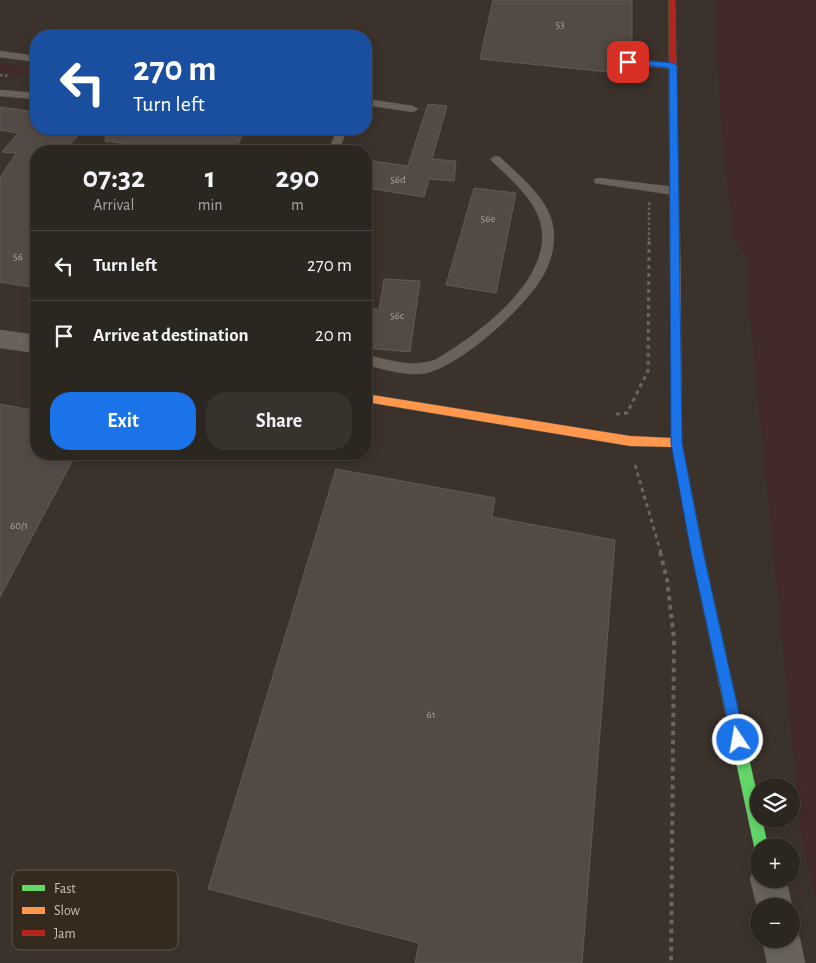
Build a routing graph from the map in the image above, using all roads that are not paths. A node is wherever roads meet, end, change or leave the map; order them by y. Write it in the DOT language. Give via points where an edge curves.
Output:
graph roads {
  1 [pos="672,0"];
  2 [pos="0,54"];
  3 [pos="30,58"];
  4 [pos="628,62"];
  5 [pos="673,66"];
  6 [pos="0,93"];
  7 [pos="30,96"];
  8 [pos="372,103"];
  9 [pos="413,109"];
  10 [pos="496,160"];
  11 [pos="599,181"];
  12 [pos="674,192"];
  13 [pos="0,338"];
  14 [pos="30,343"];
  15 [pos="372,361"];
  16 [pos="372,399"];
  17 [pos="677,443"];
  18 [pos="759,838"];
  19 [pos="783,948"];
  20 [pos="786,963"];
  1 -- 5 [label="street"];
  2 -- 3 [label="lane"];
  4 -- 5 [label="lane"];
  5 -- 12 [label="street"];
  6 -- 7 [label="lane"];
  8 -- 9 [label="lane"];
  10 -- 15 [label="lane" via="541,208 546,222 546,252 537,276 465,349 443,363 425,369"];
  11 -- 12 [label="lane"];
  12 -- 17 [label="street"];
  13 -- 14 [label="street"];
  16 -- 17 [label="street" via="630,441"];
  17 -- 18 [label="street" via="697,552"];
  19 -- 20 [label="street"];
}
